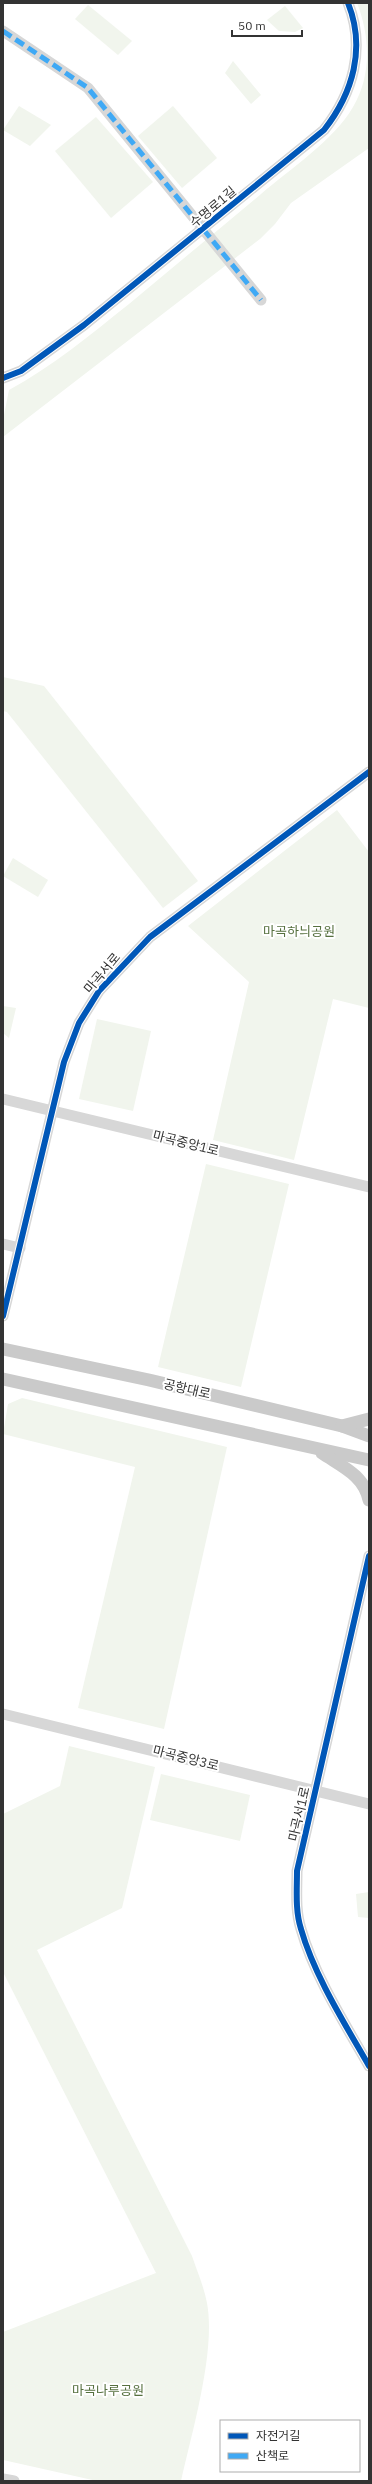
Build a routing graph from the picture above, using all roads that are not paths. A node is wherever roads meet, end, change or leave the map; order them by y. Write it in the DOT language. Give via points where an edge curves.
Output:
graph roads {
  1 [pos="348,3"];
  2 [pos="5,33"];
  3 [pos="203,230"];
  4 [pos="260,300"];
  5 [pos="3,378"];
  6 [pos="369,772"];
  7 [pos="3,1099"];
  8 [pos="53,1111"];
  9 [pos="369,1187"];
  10 [pos="3,1244"];
  11 [pos="20,1248"];
  12 [pos="3,1316"];
  13 [pos="3,1349"];
  14 [pos="3,1379"];
  15 [pos="369,1418"];
  16 [pos="342,1426"];
  17 [pos="369,1436"];
  18 [pos="314,1448"];
  19 [pos="369,1460"];
  20 [pos="369,1500"];
  21 [pos="369,1556"];
  22 [pos="3,1714"];
  23 [pos="316,1790"];
  24 [pos="369,1804"];
  25 [pos="369,2066"];
  26 [pos="3,2479"];
  27 [pos="14,2481"];
  1 -- 3 [label="street, 수명로1길" via="353,15 356,37 355,62 340,110 324,130"];
  2 -- 3 [label="street" via="88,88"];
  3 -- 4 [label="street"];
  3 -- 5 [label="street, 수명로1길" via="84,325 21,371"];
  6 -- 8 [label="street, 마곡서로" via="192,904 128,958 99,991 79,1022 64,1062"];
  7 -- 8 [label="street, 마곡중앙1로"];
  8 -- 9 [label="street, 마곡중앙1로"];
  8 -- 11 [label="street, 마곡서로"];
  10 -- 11 [label="street"];
  11 -- 12 [label="street, 마곡서로"];
  13 -- 16 [label="main road, 공항대로" via="150,1380"];
  14 -- 18 [label="main road"];
  15 -- 16 [label="main road"];
  16 -- 17 [label="main road, 공항대로"];
  18 -- 19 [label="main road"];
  18 -- 20 [label="main road" via="355,1474 362,1482"];
  21 -- 23 [label="street, 마곡서1로"];
  22 -- 23 [label="street, 마곡중앙3로"];
  23 -- 24 [label="street, 마곡중앙3로"];
  23 -- 25 [label="street, 마곡서1로" via="297,1871 301,1928 326,1988"];
  26 -- 27 [label="street"];
}
